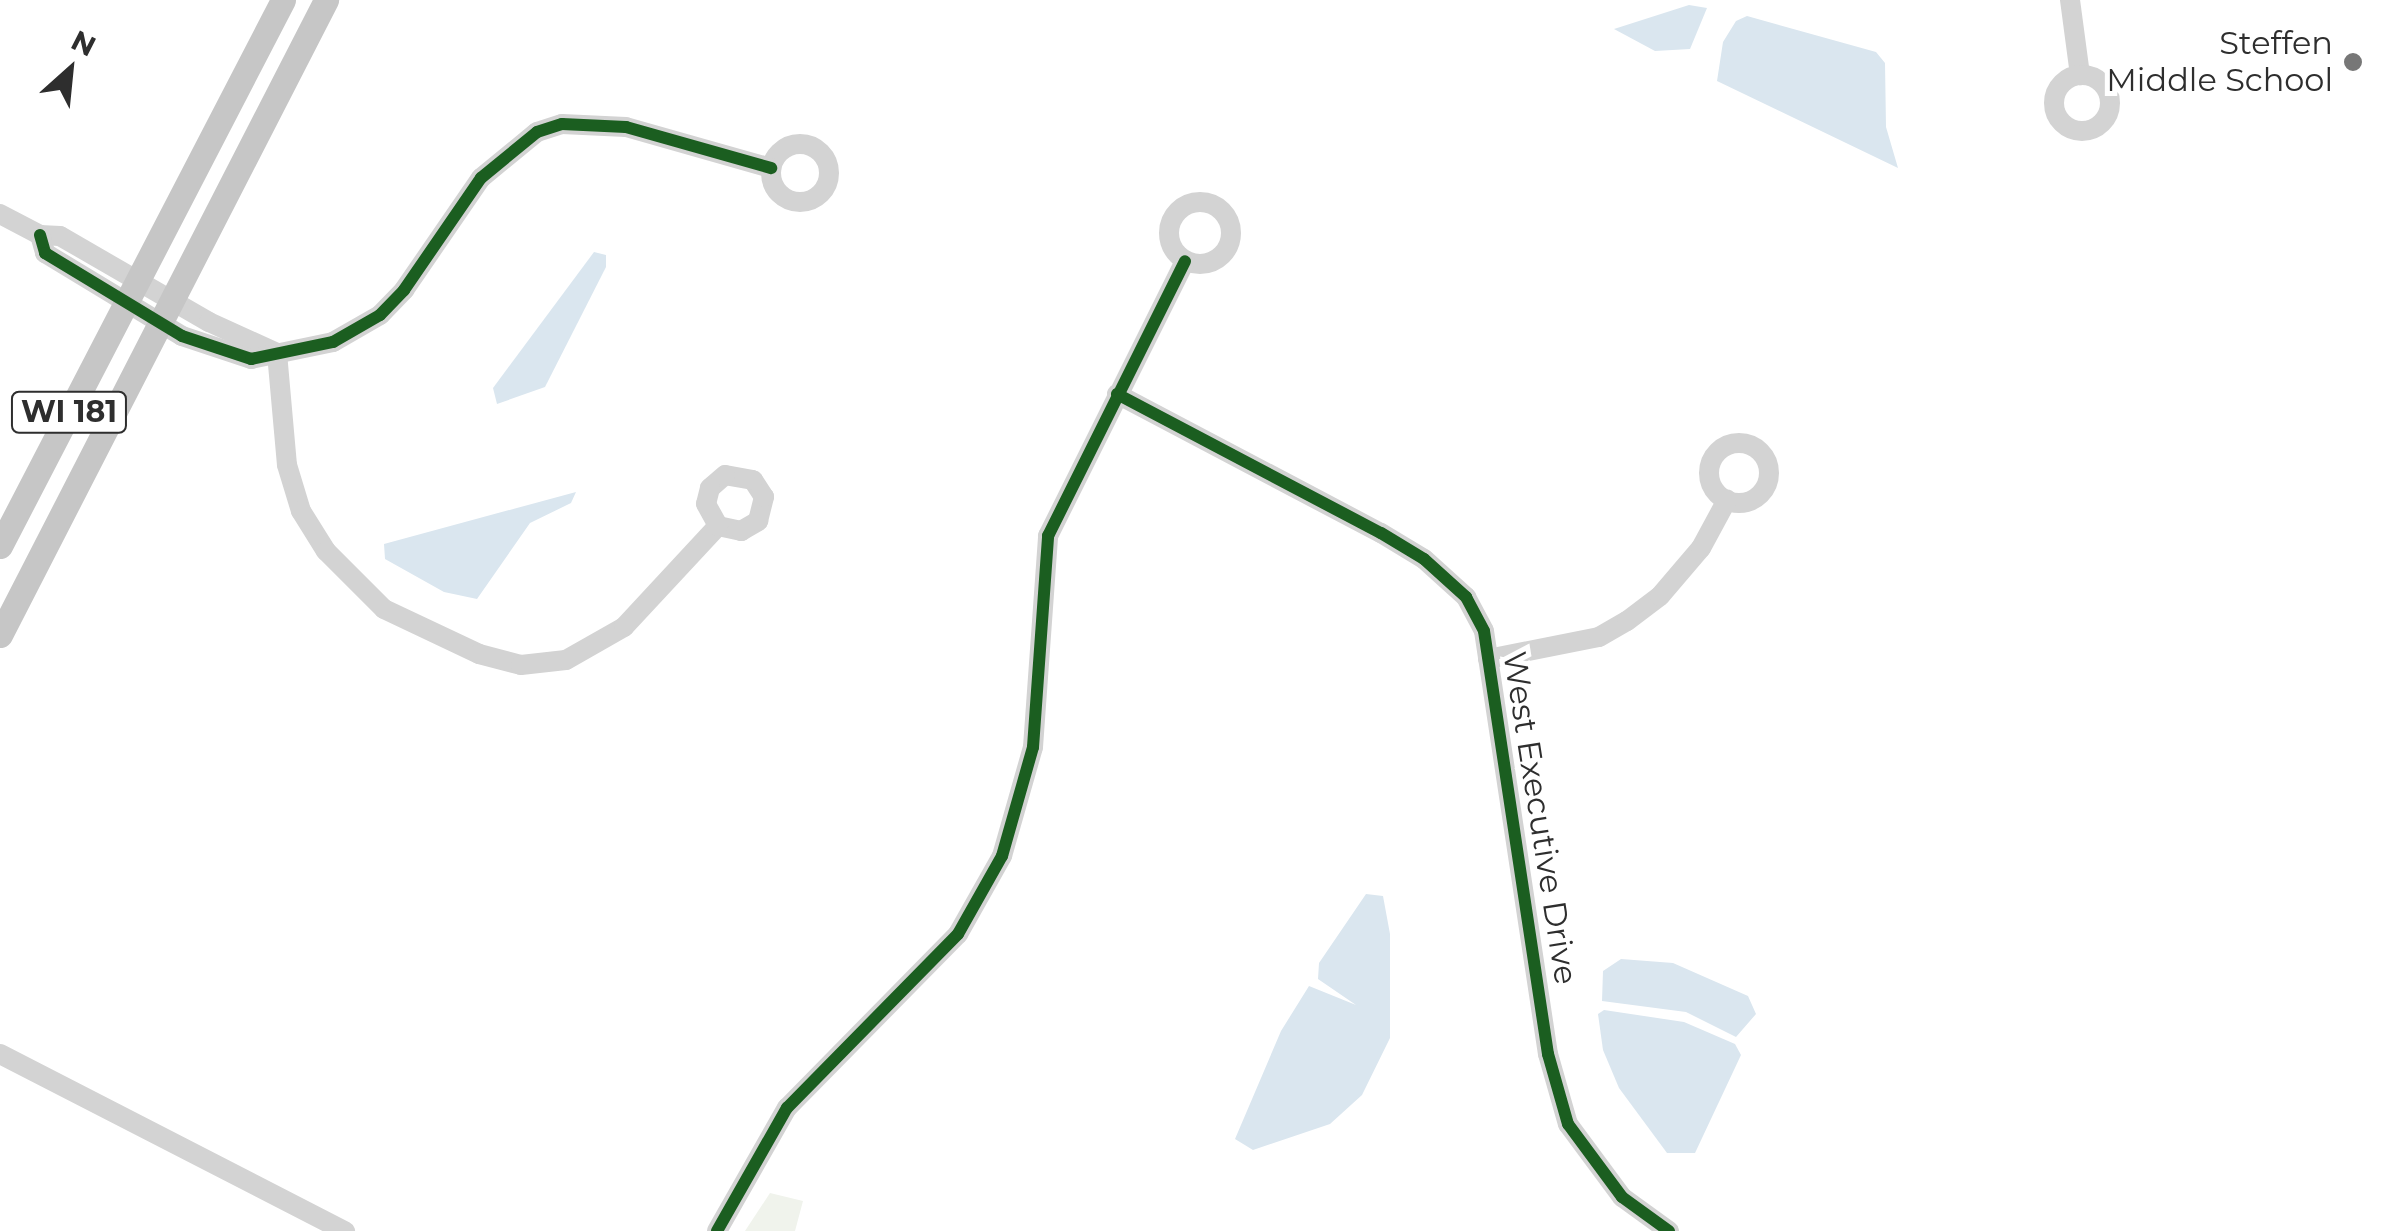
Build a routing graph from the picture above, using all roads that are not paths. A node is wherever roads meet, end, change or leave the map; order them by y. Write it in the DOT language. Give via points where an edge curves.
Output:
graph roads {
  1 [pos="283,0"];
  2 [pos="326,0"];
  3 [pos="2070,0"];
  4 [pos="2080,75"];
  5 [pos="771,168"];
  6 [pos="0,214"];
  7 [pos="1184,261"];
  8 [pos="132,290"];
  9 [pos="167,310"];
  10 [pos="278,353"];
  11 [pos="1118,394"];
  12 [pos="1727,500"];
  13 [pos="718,526"];
  14 [pos="0,546"];
  15 [pos="0,635"];
  16 [pos="1488,659"];
  17 [pos="0,1054"];
  18 [pos="724,1227"];
  19 [pos="345,1231"];
  20 [pos="1669,1231"];
  1 -- 8 [label="main road, WI 181"];
  2 -- 9 [label="main road, WI 181"];
  3 -- 4 [label="street"];
  5 -- 10 [label="street" via="626,127 577,123 537,132 481,178 380,314 332,342"];
  6 -- 8 [label="street" via="40,235 60,236"];
  7 -- 11 [label="street"];
  8 -- 9 [label="street"];
  8 -- 14 [label="main road, WI 181"];
  9 -- 10 [label="street" via="230,355"];
  9 -- 15 [label="main road, WI 181"];
  10 -- 13 [label="street" via="287,465 301,511 326,552 384,609 479,654 521,665 566,660 598,643 624,627"];
  11 -- 16 [label="street, West Executive Drive" via="1424,558 1466,598 1484,631"];
  11 -- 18 [label="street" via="1048,536 1033,747 1002,856 947,946 788,1108"];
  12 -- 16 [label="street" via="1700,548 1660,596 1627,621 1599,637"];
  16 -- 20 [label="street, West Executive Drive" via="1548,1054 1568,1124 1622,1197"];
  17 -- 19 [label="street"];
}
